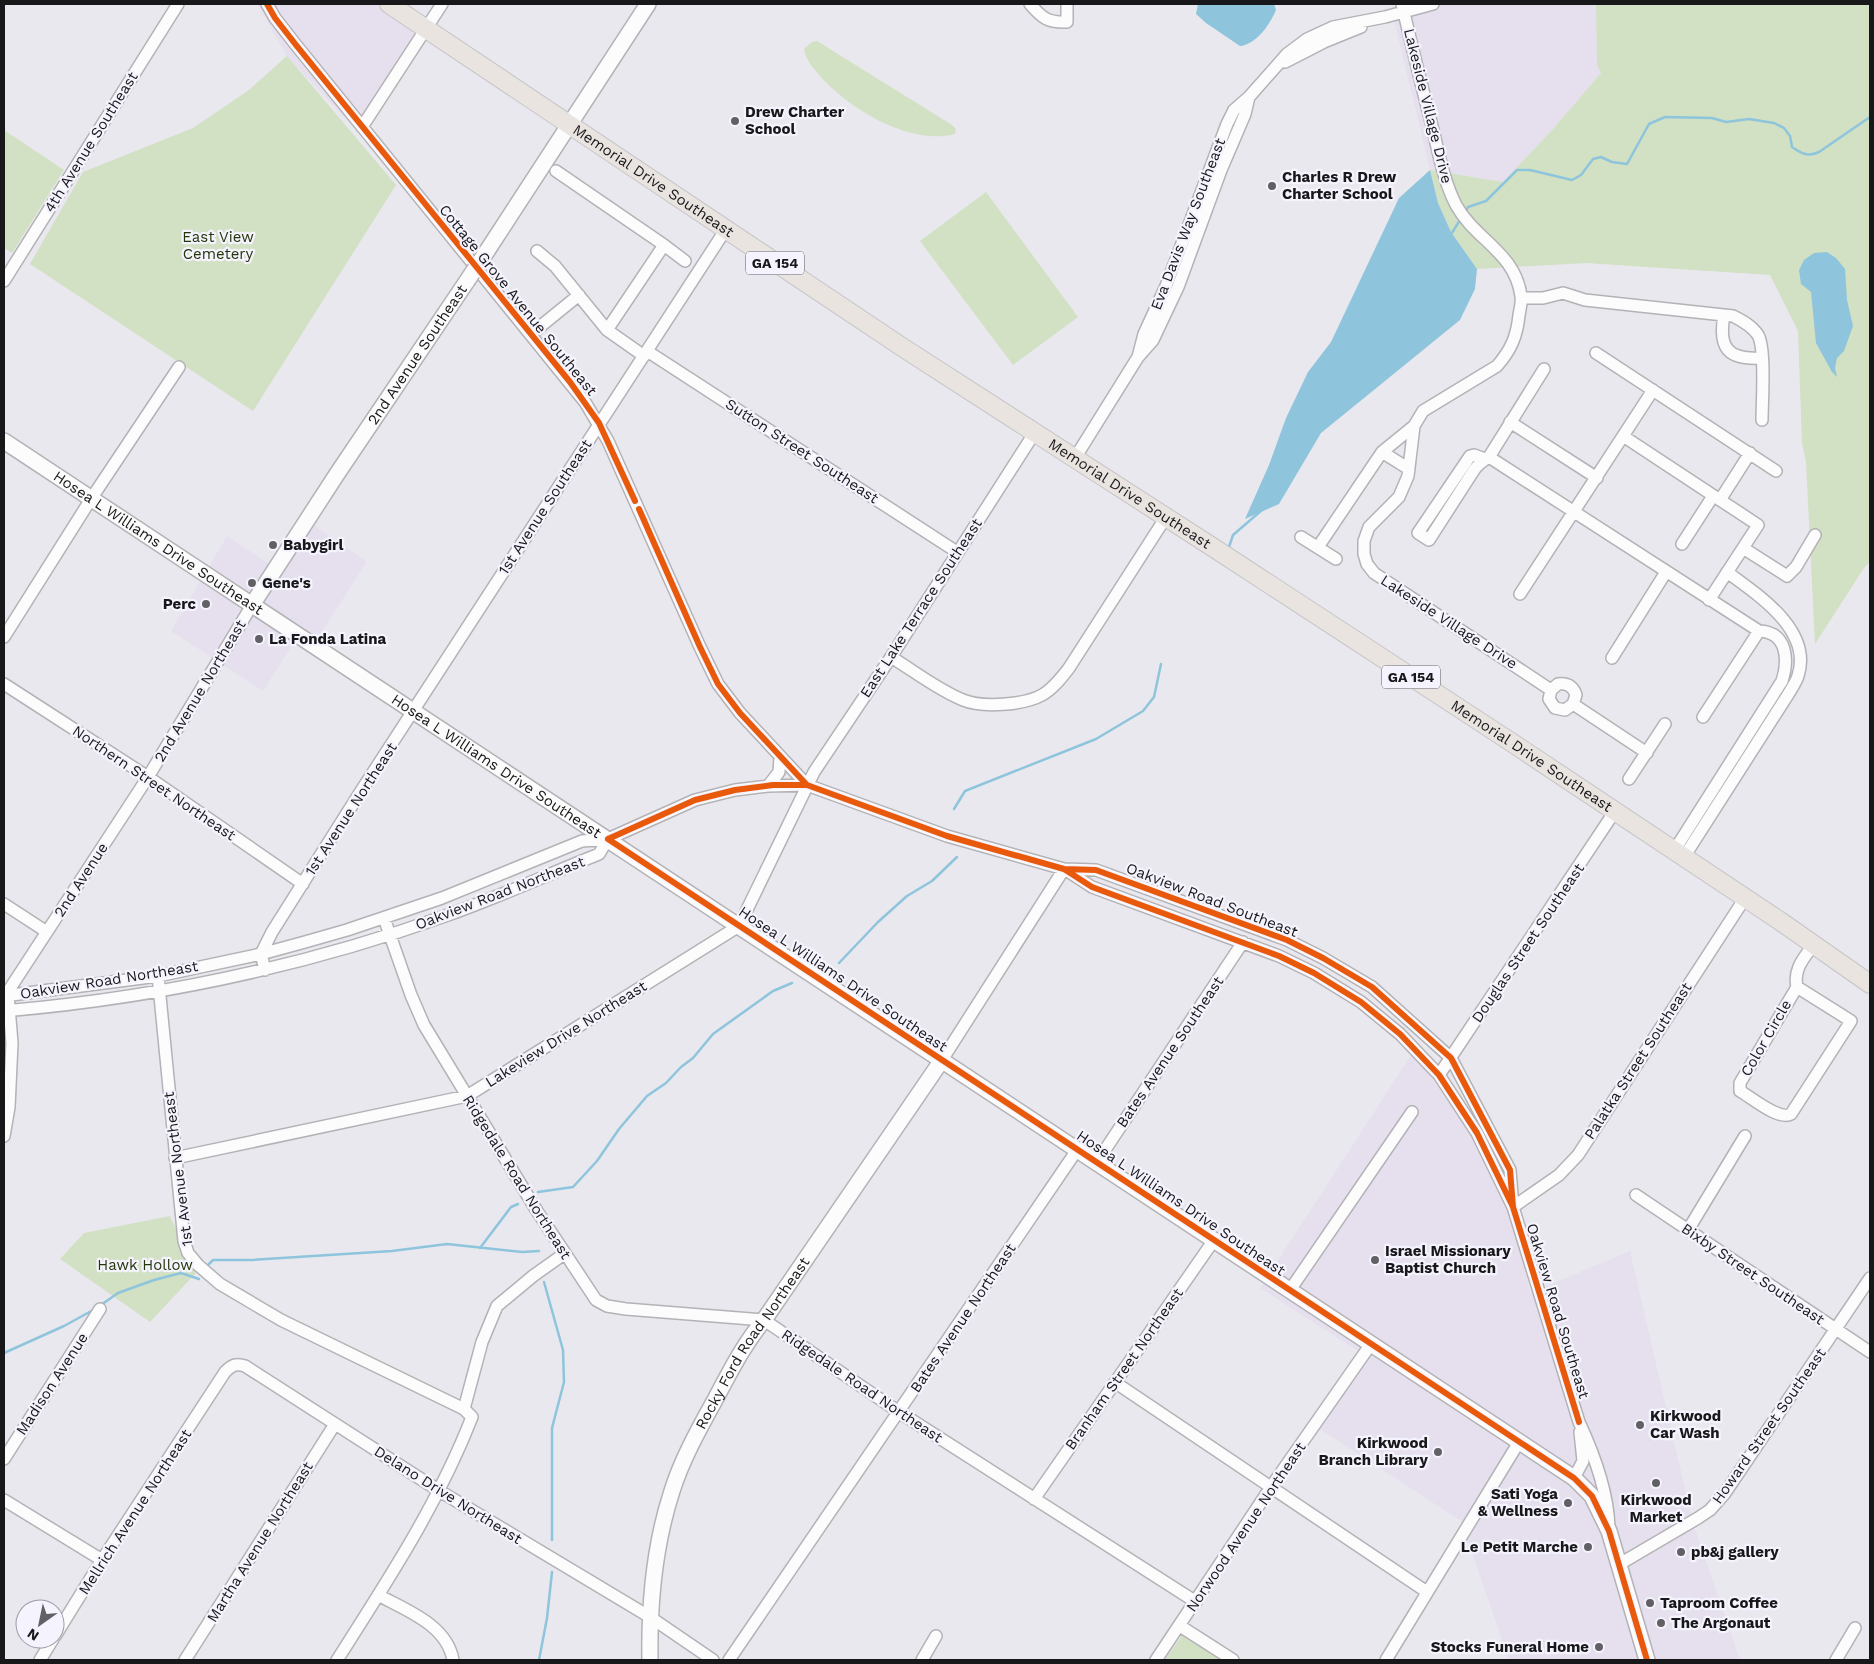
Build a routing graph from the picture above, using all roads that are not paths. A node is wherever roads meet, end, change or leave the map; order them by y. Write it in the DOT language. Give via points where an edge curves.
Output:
graph roads {
  1 [pos="178,4"];
  2 [pos="267,4"];
  3 [pos="389,4"];
  4 [pos="442,4"];
  5 [pos="648,4"];
  6 [pos="1030,4"];
  7 [pos="1067,4"];
  8 [pos="1433,4"];
  9 [pos="1403,7"];
  10 [pos="426,29"];
  11 [pos="570,124"];
  12 [pos="362,127"];
  13 [pos="556,171"];
  14 [pos="726,229"];
  15 [pos="664,245"];
  16 [pos="537,251"];
  17 [pos="685,261"];
  18 [pos="4,280"];
  19 [pos="579,295"];
  20 [pos="1522,298"];
  21 [pos="1724,315"];
  22 [pos="608,330"];
  23 [pos="531,334"];
  24 [pos="646,353"];
  25 [pos="1596,353"];
  26 [pos="1761,358"];
  27 [pos="178,368"];
  28 [pos="1544,369"];
  29 [pos="1653,390"];
  30 [pos="1762,420"];
  31 [pos="1510,422"];
  32 [pos="599,423"];
  33 [pos="1414,426"];
  34 [pos="1035,432"];
  35 [pos="1623,436"];
  36 [pos="4,441"];
  37 [pos="1382,452"];
  38 [pos="1750,453"];
  39 [pos="1075,458"];
  40 [pos="1487,458"];
  41 [pos="1409,469"];
  42 [pos="1776,471"];
  43 [pos="1597,478"];
  44 [pos="91,498"];
  45 [pos="1717,498"];
  46 [pos="1575,512"];
  47 [pos="1166,517"];
  48 [pos="1418,533"];
  49 [pos="1815,535"];
  50 [pos="1301,536"];
  51 [pos="1682,544"];
  52 [pos="1318,547"];
  53 [pos="1743,548"];
  54 [pos="957,552"];
  55 [pos="1336,559"];
  56 [pos="1666,572"];
  57 [pos="1727,572"];
  58 [pos="1520,594"];
  59 [pos="1709,600"];
  60 [pos="252,604"];
  61 [pos="1788,626"];
  62 [pos="1758,631"];
  63 [pos="1776,636"];
  64 [pos="4,637"];
  65 [pos="891,657"];
  66 [pos="1612,658"];
  67 [pos="4,684"];
  68 [pos="1551,690"];
  69 [pos="1572,704"];
  70 [pos="414,711"];
  71 [pos="1703,717"];
  72 [pos="1665,724"];
  73 [pos="1647,753"];
  74 [pos="780,757"];
  75 [pos="148,777"];
  76 [pos="1629,779"];
  77 [pos="807,785"];
  78 [pos="768,786"];
  79 [pos="1615,811"];
  80 [pos="608,838"];
  81 [pos="1679,854"];
  82 [pos="1064,869"];
  83 [pos="303,884"];
  84 [pos="1745,898"];
  85 [pos="4,904"];
  86 [pos="384,918"];
  87 [pos="739,926"];
  88 [pos="47,932"];
  89 [pos="389,934"];
  90 [pos="1243,942"];
  91 [pos="1814,944"];
  92 [pos="261,954"];
  93 [pos="265,970"];
  94 [pos="158,976"];
  95 [pos="1870,984"];
  96 [pos="1796,987"];
  97 [pos="160,992"];
  98 [pos="6,995"];
  99 [pos="6,1011"];
  100 [pos="1451,1058"];
  101 [pos="942,1060"];
  102 [pos="1439,1075"];
  103 [pos="467,1096"];
  104 [pos="1412,1112"];
  105 [pos="4,1136"];
  106 [pos="1744,1136"];
  107 [pos="1078,1150"];
  108 [pos="175,1158"];
  109 [pos="1096,1162"];
  110 [pos="1636,1195"];
  111 [pos="1513,1207"];
  112 [pos="1688,1230"];
  113 [pos="1214,1240"];
  114 [pos="564,1254"];
  115 [pos="1870,1278"];
  116 [pos="1290,1290"];
  117 [pos="100,1310"];
  118 [pos="764,1320"];
  119 [pos="1836,1328"];
  120 [pos="1371,1344"];
  121 [pos="1870,1352"];
  122 [pos="1116,1383"];
  123 [pos="464,1409"];
  124 [pos="899,1412"];
  125 [pos="199,1413"];
  126 [pos="1578,1422"];
  127 [pos="335,1424"];
  128 [pos="1519,1442"];
  129 [pos="4,1459"];
  130 [pos="1574,1478"];
  131 [pos="1271,1487"];
  132 [pos="438,1490"];
  133 [pos="1034,1499"];
  134 [pos="4,1500"];
  135 [pos="1609,1531"];
  136 [pos="102,1560"];
  137 [pos="1618,1565"];
  138 [pos="1427,1592"];
  139 [pos="378,1595"];
  140 [pos="1196,1602"];
  141 [pos="650,1617"];
  142 [pos="65,1619"];
  143 [pos="1180,1626"];
  144 [pos="1855,1628"];
  145 [pos="936,1636"];
  146 [pos="47,1649"];
  147 [pos="40,1660"];
  148 [pos="185,1660"];
  149 [pos="337,1660"];
  150 [pos="453,1660"];
  151 [pos="650,1660"];
  152 [pos="713,1660"];
  153 [pos="729,1660"];
  154 [pos="922,1660"];
  155 [pos="1156,1660"];
  156 [pos="1233,1660"];
  157 [pos="1386,1660"];
  158 [pos="1647,1660"];
  159 [pos="1836,1660"];
  1 -- 18 [label="street, 4th Avenue Southeast"];
  2 -- 12 [label="street, Cottage Grove Avenue Southeast"];
  3 -- 10 [label="main road, Memorial Drive Southeast / GA 154"];
  4 -- 10 [label="street"];
  5 -- 11 [label="street, 2nd Avenue Southeast"];
  6 -- 7 [label="street" via="1042,18 1057,22 1067,22"];
  8 -- 9 [label="street, Eva Davis Way Southeast"];
  9 -- 20 [label="street, Lakeside Village Drive" via="1450,190 1463,216 1510,267"];
  9 -- 39 [label="street, Eva Davis Way Southeast" via="1277,66 1249,97 1178,287 1153,340 1138,357"];
  10 -- 11 [label="main road, Memorial Drive Southeast / GA 154"];
  10 -- 12 [label="street"];
  11 -- 14 [label="main road, Memorial Drive Southeast / GA 154"];
  11 -- 60 [label="street, 2nd Avenue Southeast, bridge"];
  12 -- 23 [label="street, Cottage Grove Avenue Southeast"];
  13 -- 15 [label="street"];
  14 -- 24 [label="street, 1st Avenue Southeast"];
  14 -- 34 [label="main road, Memorial Drive Southeast / GA 154"];
  15 -- 17 [label="street"];
  15 -- 22 [label="street"];
  16 -- 19 [label="street, Sutton Street Southeast" via="555,266"];
  19 -- 22 [label="street, Sutton Street Southeast"];
  19 -- 23 [label="street"];
  20 -- 21 [label="street" via="1564,293 1585,300"];
  20 -- 33 [label="street, Lakeside Village Drive" via="1518,329 1507,355 1486,374 1423,411"];
  21 -- 26 [label="street" via="1734,316 1752,328 1759,337"];
  21 -- 26 [label="street" via="1722,338 1726,349 1736,356"];
  22 -- 24 [label="street, Sutton Street Southeast"];
  23 -- 32 [label="street, Cottage Grove Avenue Southeast"];
  24 -- 32 [label="street, 1st Avenue Southeast"];
  24 -- 54 [label="street, Sutton Street Southeast"];
  25 -- 29 [label="street"];
  26 -- 30 [label="street"];
  27 -- 44 [label="street"];
  28 -- 31 [label="street"];
  29 -- 35 [label="street"];
  29 -- 38 [label="street"];
  31 -- 40 [label="street"];
  31 -- 43 [label="street"];
  32 -- 70 [label="street, 1st Avenue Southeast"];
  32 -- 74 [label="street, Cottage Grove Avenue Southeast" via="718,684"];
  33 -- 37 [label="street, Lakeside Village Drive"];
  33 -- 41 [label="street, Lakeside Village Drive"];
  34 -- 39 [label="main road, Memorial Drive Southeast / GA 154"];
  34 -- 54 [label="street, East Lake Terrace Southeast"];
  35 -- 43 [label="street"];
  35 -- 45 [label="street"];
  36 -- 44 [label="street, Hosea L Williams Drive Southeast"];
  37 -- 41 [label="street"];
  37 -- 52 [label="street, Lakeside Village Drive"];
  38 -- 42 [label="street"];
  38 -- 45 [label="street"];
  39 -- 47 [label="main road, Memorial Drive Southeast / GA 154"];
  40 -- 46 [label="street"];
  40 -- 48 [label="street" via="1474,470 1429,540"];
  41 -- 68 [label="street, Lakeside Village Drive" via="1399,496 1369,527 1364,541 1367,564 1374,573"];
  43 -- 46 [label="street"];
  44 -- 60 [label="street, Hosea L Williams Drive Southeast"];
  44 -- 64 [label="street"];
  45 -- 51 [label="street"];
  45 -- 53 [label="street" via="1758,525"];
  46 -- 56 [label="street"];
  46 -- 58 [label="street"];
  47 -- 65 [label="street" via="1069,668 1042,695 1020,702 982,704 964,701"];
  47 -- 79 [label="main road, Memorial Drive Southeast / GA 154"];
  49 -- 53 [label="street" via="1787,576"];
  50 -- 52 [label="street"];
  52 -- 55 [label="street"];
  53 -- 57 [label="street"];
  54 -- 65 [label="street, East Lake Terrace Southeast"];
  56 -- 59 [label="street"];
  56 -- 66 [label="street"];
  57 -- 59 [label="street"];
  57 -- 61 [label="street" via="1767,602"];
  59 -- 62 [label="street"];
  60 -- 70 [label="street, Hosea L Williams Drive Southeast"];
  60 -- 75 [label="street, 2nd Avenue Northeast"];
  61 -- 63 [label="street"];
  61 -- 81 [label="street" via="1798,642 1798,676"];
  62 -- 63 [label="street"];
  62 -- 71 [label="street"];
  63 -- 81 [label="street" via="1786,656 1787,667 1782,681"];
  65 -- 77 [label="street, East Lake Terrace Southeast"];
  67 -- 75 [label="street, Northern Street Northeast"];
  68 -- 69 [label="street" via="1549,699 1555,708 1564,710"];
  68 -- 69 [label="street" via="1558,684 1568,684 1576,695"];
  69 -- 73 [label="street"];
  70 -- 80 [label="street, Hosea L Williams Drive Southeast"];
  70 -- 83 [label="street, 1st Avenue Northeast"];
  72 -- 73 [label="street"];
  73 -- 76 [label="street"];
  74 -- 77 [label="street, Cottage Grove Avenue Southeast"];
  74 -- 78 [label="street" via="779,772"];
  75 -- 83 [label="street, Northern Street Northeast"];
  75 -- 88 [label="street, 2nd Avenue"];
  77 -- 78 [label="street, Oakview Road Southeast"];
  77 -- 82 [label="street, Oakview Road Southeast" via="947,836"];
  77 -- 87 [label="street, East Lake Terrace Southeast"];
  78 -- 80 [label="street, Oakview Road Southeast" via="695,800"];
  79 -- 81 [label="main road, Memorial Drive Southeast / GA 154"];
  79 -- 100 [label="street, Douglas Street Southeast"];
  80 -- 86 [label="street, Oakview Road Northeast" via="582,841"];
  80 -- 87 [label="street, Hosea L Williams Drive Southeast"];
  80 -- 89 [label="street, Oakview Road Northeast" via="599,854 449,915"];
  81 -- 84 [label="main road, Memorial Drive Southeast / GA 154"];
  82 -- 90 [label="street, Oakview Road Southeast" via="1092,887"];
  82 -- 100 [label="street, Oakview Road Southeast" via="1096,870 1294,943 1372,987"];
  82 -- 101 [label="street"];
  83 -- 92 [label="street, 1st Avenue Northeast"];
  84 -- 91 [label="main road, Memorial Drive Southeast / GA 154"];
  84 -- 111 [label="street, Palatka Street Southeast" via="1578,1155 1559,1175"];
  85 -- 88 [label="street"];
  86 -- 89 [label="street, Ridgedale Road Northeast"];
  86 -- 92 [label="street, Oakview Road Northeast"];
  87 -- 101 [label="street, Hosea L Williams Drive Southeast"];
  87 -- 103 [label="street, Lakeview Drive Northeast"];
  88 -- 98 [label="street, 2nd Avenue"];
  89 -- 93 [label="street, Oakview Road Northeast"];
  89 -- 103 [label="street, Ridgedale Road Northeast" via="424,1025"];
  90 -- 102 [label="street, Oakview Road Southeast" via="1314,973 1361,1002 1400,1034"];
  90 -- 109 [label="street, Bates Avenue Southeast"];
  91 -- 95 [label="main road, Memorial Drive Southeast / GA 154"];
  91 -- 96 [label="street, Color Circle" via="1797,970"];
  92 -- 93 [label="street"];
  92 -- 94 [label="street, Oakview Road Northeast"];
  93 -- 97 [label="street, Oakview Road Northeast"];
  94 -- 97 [label="street, 1st Avenue Northeast"];
  94 -- 98 [label="street, Oakview Road Northeast"];
  96 -- 96 [label="street, Color Circle" via="1740,1083 1740,1091 1778,1115 1786,1116 1791,1114 1851,1021"];
  97 -- 99 [label="street, Oakview Road Northeast"];
  97 -- 108 [label="street, 1st Avenue Northeast"];
  98 -- 99 [label="street"];
  99 -- 105 [label="street" via="12,1043"];
  100 -- 102 [label="street, Douglas Street Southeast"];
  100 -- 111 [label="street, Oakview Road Southeast" via="1510,1170"];
  101 -- 107 [label="street, Hosea L Williams Drive Southeast"];
  101 -- 118 [label="street, Rocky Ford Road Northeast"];
  102 -- 111 [label="street, Oakview Road Southeast" via="1476,1133"];
  103 -- 108 [label="street, Lakeview Drive Northeast"];
  103 -- 114 [label="street, Ridgedale Road Northeast"];
  104 -- 116 [label="street"];
  106 -- 112 [label="street"];
  107 -- 109 [label="street, Hosea L Williams Drive Southeast"];
  107 -- 124 [label="street, Bates Avenue Northeast"];
  108 -- 123 [label="street, 1st Avenue Northeast" via="184,1241 188,1254 198,1265 220,1284 281,1320"];
  109 -- 113 [label="street, Hosea L Williams Drive Southeast"];
  110 -- 112 [label="street, Bixby Street Southeast"];
  111 -- 126 [label="street, Oakview Road Southeast"];
  112 -- 119 [label="street, Bixby Street Southeast"];
  113 -- 116 [label="street, Hosea L Williams Drive Southeast"];
  113 -- 122 [label="street, Branham Street Northeast"];
  114 -- 118 [label="street, Ridgedale Road Northeast" via="596,1300 607,1306"];
  114 -- 123 [label="street" via="497,1306 482,1342"];
  115 -- 119 [label="street, Howard Street Southeast"];
  116 -- 120 [label="street, Hosea L Williams Drive Southeast"];
  117 -- 129 [label="street, Madison Avenue"];
  118 -- 124 [label="street, Ridgedale Road Northeast"];
  118 -- 141 [label="street, Rocky Ford Road Northeast" via="735,1362 672,1490 656,1555"];
  119 -- 121 [label="street, Bixby Street Southeast"];
  119 -- 137 [label="street, Howard Street Southeast" via="1725,1493 1710,1510"];
  120 -- 128 [label="street, Hosea L Williams Drive Southeast"];
  120 -- 131 [label="street, Norwood Avenue Northeast"];
  122 -- 131 [label="street"];
  122 -- 133 [label="street, Branham Street Northeast"];
  123 -- 132 [label="street" via="472,1416"];
  124 -- 133 [label="street, Ridgedale Road Northeast"];
  124 -- 153 [label="street, Bates Avenue Northeast"];
  125 -- 127 [label="street, Delano Drive Northeast" via="225,1372 238,1364"];
  125 -- 136 [label="street, Mellrich Avenue Northeast"];
  126 -- 130 [label="street, Oakview Road Southeast" via="1583,1461"];
  126 -- 135 [label="street, Oakview Road Southeast" via="1602,1487 1609,1513"];
  127 -- 132 [label="street, Delano Drive Northeast"];
  127 -- 148 [label="street, Martha Avenue Northeast"];
  128 -- 130 [label="street, Hosea L Williams Drive Southeast"];
  128 -- 138 [label="street"];
  130 -- 135 [label="street, Hosea L Williams Drive Southeast" via="1592,1496"];
  131 -- 138 [label="street"];
  131 -- 140 [label="street, Norwood Avenue Northeast"];
  132 -- 139 [label="street"];
  132 -- 141 [label="street, Delano Drive Northeast"];
  133 -- 140 [label="street, Ridgedale Road Northeast"];
  134 -- 136 [label="street"];
  135 -- 137 [label="street, Hosea L Williams Drive Southeast"];
  136 -- 142 [label="street, Mellrich Avenue Northeast"];
  137 -- 158 [label="street, Hosea L Williams Drive Southeast"];
  138 -- 157 [label="street"];
  139 -- 149 [label="street"];
  139 -- 150 [label="street" via="420,1617 442,1636"];
  140 -- 143 [label="street, Norwood Avenue Northeast"];
  141 -- 151 [label="street, Rocky Ford Road Northeast"];
  141 -- 152 [label="street, Delano Drive Northeast"];
  143 -- 155 [label="street, Norwood Avenue Northeast"];
  143 -- 156 [label="street"];
  144 -- 159 [label="street"];
  145 -- 154 [label="street"];
  146 -- 147 [label="street, Mellrich Avenue Northeast"];
}
